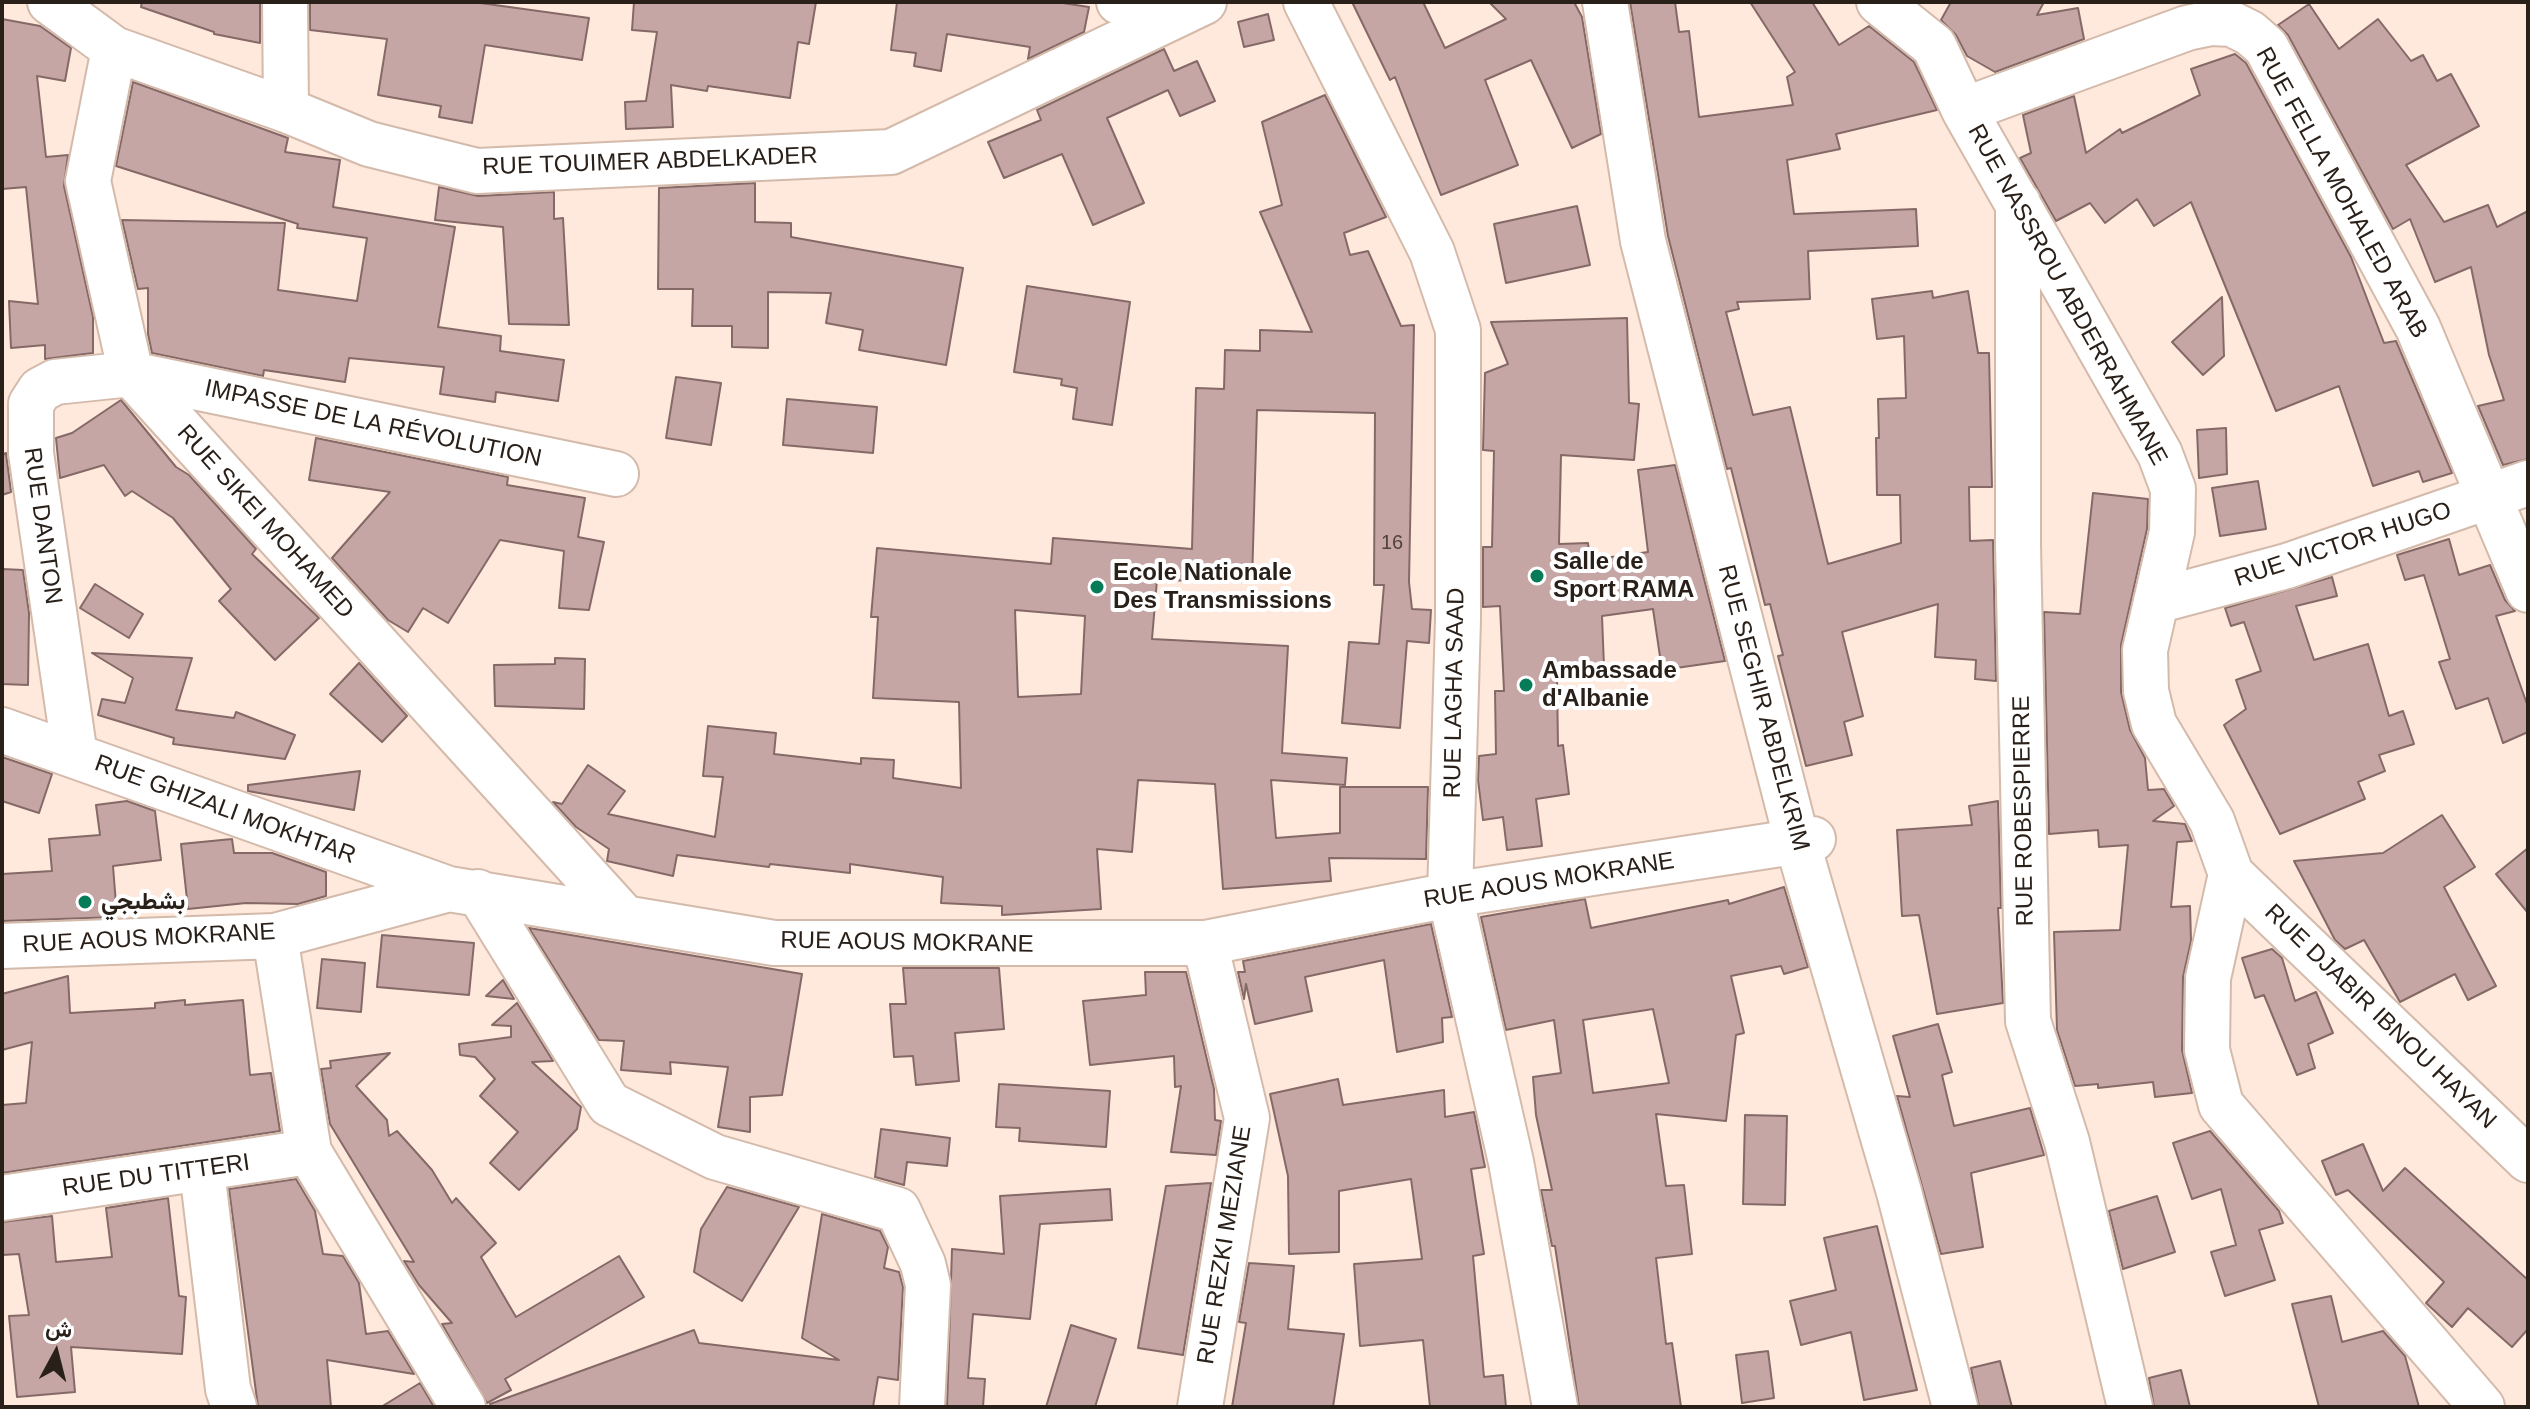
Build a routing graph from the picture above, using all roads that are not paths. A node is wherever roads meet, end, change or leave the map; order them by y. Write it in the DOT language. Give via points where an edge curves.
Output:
graph roads {
  1 [pos="50,2"];
  2 [pos="285,2"];
  3 [pos="1119,2"];
  4 [pos="1306,2"];
  5 [pos="1605,2"];
  6 [pos="1879,2"];
  7 [pos="1190,8"];
  8 [pos="114,49"];
  9 [pos="286,110"];
  10 [pos="1964,110"];
  11 [pos="2018,201"];
  12 [pos="131,374"];
  13 [pos="616,474"];
  14 [pos="2509,490"];
  15 [pos="2528,590"];
  16 [pos="2156,601"];
  17 [pos="2,730"];
  18 [pos="75,756"];
  19 [pos="1805,840"];
  20 [pos="2231,874"];
  21 [pos="464,891"];
  22 [pos="1450,895"];
  23 [pos="622,915"];
  24 [pos="275,936"];
  25 [pos="1205,943"];
  26 [pos="2,946"];
  27 [pos="309,1152"];
  28 [pos="2528,1160"];
  29 [pos="202,1170"];
  30 [pos="2,1198"];
  31 [pos="2473,1401"];
  32 [pos="234,1407"];
  33 [pos="463,1407"];
  34 [pos="922,1407"];
  35 [pos="1200,1407"];
  36 [pos="1555,1407"];
  37 [pos="1955,1407"];
  38 [pos="2130,1407"];
  1 -- 8 [label="street, RUE TOUIMER ABDELKADER"];
  2 -- 9 [label="street"];
  3 -- 7 [label="street"];
  4 -- 22 [label="street, RUE LAGHA SAAD" via="1432,252 1458,330 1458,619"];
  5 -- 19 [label="street, RUE SEGHIR ABDELKRIM" via="1643,241"];
  6 -- 10 [label="street, RUE NASSROU ABDERRAHMANE" via="1934,46"];
  7 -- 9 [label="street, RUE TOUIMER ABDELKADER" via="891,152 477,171 369,144"];
  8 -- 9 [label="street, RUE TOUIMER ABDELKADER"];
  8 -- 12 [label="street, RUE SIKEI MOHAMED" via="88,181"];
  10 -- 11 [label="street, RUE NASSROU ABDERRAHMANE"];
  10 -- 14 [label="street, RUE FELLA MOHALED ARAB" via="2187,28 2232,24 2250,33 2266,47"];
  11 -- 16 [label="street, RUE NASSROU ABDERRAHMANE" via="2160,454 2173,489 2172,532"];
  11 -- 38 [label="street, RUE ROBESPIERRE" via="2018,544 2028,1021 2067,1142"];
  12 -- 13 [label="street, IMPASSE DE LA RÉVOLUTION"];
  12 -- 18 [label="street, RUE DANTON" via="55,382 40,390 31,404 31,453"];
  12 -- 23 [label="street, RUE SIKEI MOHAMED"];
  14 -- 15 [label="street, RUE FELLA MOHALED ARAB"];
  14 -- 16 [label="street, RUE VICTOR HUGO" via="2287,566"];
  16 -- 20 [label="street, RUE NASSROU ABDERRAHMANE" via="2145,650 2154,724 2212,821"];
  17 -- 18 [label="street, RUE GHIZALI MOKHTAR"];
  18 -- 21 [label="street, RUE GHIZALI MOKHTAR"];
  19 -- 22 [label="street, RUE AOUS MOKRANE"];
  19 -- 37 [label="street, RUE SEGHIR ABDELKRIM"];
  20 -- 28 [label="street, RUE DJABIR IBNOU HAYAN"];
  20 -- 31 [label="street" via="2208,978 2207,1050 2221,1105"];
  21 -- 23 [label="street, RUE AOUS MOKRANE"];
  21 -- 24 [label="street, RUE AOUS MOKRANE"];
  21 -- 34 [label="street" via="609,1104 715,1157 898,1210 928,1285"];
  22 -- 25 [label="street, RUE AOUS MOKRANE"];
  22 -- 36 [label="street, RUE LAGHA SAAD" via="1511,1162"];
  23 -- 25 [label="street, RUE AOUS MOKRANE" via="774,943"];
  24 -- 26 [label="street, RUE AOUS MOKRANE"];
  24 -- 27 [label="street"];
  25 -- 35 [label="street, RUE REZKI MEZIANE" via="1247,1118"];
  27 -- 29 [label="street, RUE DU TITTERI"];
  27 -- 33 [label="street"];
  29 -- 30 [label="street, RUE DU TITTERI"];
  29 -- 32 [label="street"];
}
